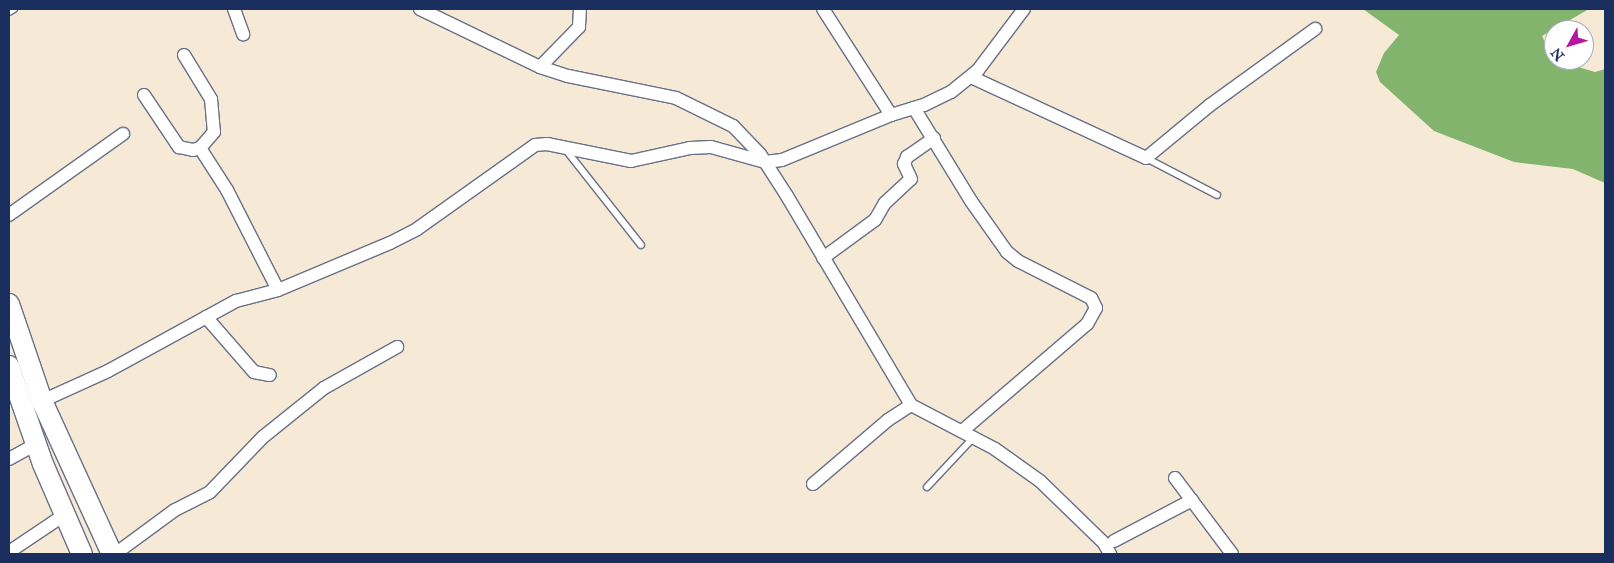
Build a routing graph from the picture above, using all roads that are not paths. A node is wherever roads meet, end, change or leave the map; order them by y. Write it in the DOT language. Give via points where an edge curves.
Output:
graph roads {
  1 [pos="14,9"];
  2 [pos="234,9"];
  3 [pos="420,9"];
  4 [pos="580,9"];
  5 [pos="822,9"];
  6 [pos="1024,9"];
  7 [pos="9,12"];
  8 [pos="1315,29"];
  9 [pos="243,34"];
  10 [pos="184,55"];
  11 [pos="540,66"];
  12 [pos="971,77"];
  13 [pos="144,95"];
  14 [pos="914,108"];
  15 [pos="891,115"];
  16 [pos="123,134"];
  17 [pos="934,138"];
  18 [pos="564,147"];
  19 [pos="200,148"];
  20 [pos="1146,158"];
  21 [pos="765,162"];
  22 [pos="1217,196"];
  23 [pos="9,215"];
  24 [pos="641,245"];
  25 [pos="823,258"];
  26 [pos="278,290"];
  27 [pos="9,304"];
  28 [pos="206,317"];
  29 [pos="397,347"];
  30 [pos="9,366"];
  31 [pos="270,375"];
  32 [pos="42,401"];
  33 [pos="911,405"];
  34 [pos="962,431"];
  35 [pos="974,437"];
  36 [pos="36,444"];
  37 [pos="9,459"];
  38 [pos="1175,478"];
  39 [pos="813,484"];
  40 [pos="926,487"];
  41 [pos="1192,500"];
  42 [pos="64,515"];
  43 [pos="1114,541"];
  44 [pos="9,552"];
  45 [pos="82,554"];
  46 [pos="113,554"];
  47 [pos="1110,554"];
  48 [pos="1232,554"];
  1 -- 7 [label="lane"];
  2 -- 9 [label="street"];
  3 -- 11 [label="street"];
  4 -- 11 [label="street" via="579,27"];
  5 -- 15 [label="street"];
  6 -- 12 [label="street"];
  8 -- 20 [label="street" via="1210,105"];
  10 -- 19 [label="street" via="211,99 214,132"];
  11 -- 21 [label="street" via="568,76 676,98 733,126"];
  12 -- 14 [label="street" via="940,97"];
  12 -- 20 [label="street"];
  13 -- 19 [label="street" via="179,147"];
  14 -- 15 [label="street"];
  14 -- 17 [label="street"];
  15 -- 21 [label="street" via="782,160"];
  16 -- 23 [label="street"];
  17 -- 25 [label="street" via="906,157 904,164 911,179 885,203 875,220"];
  17 -- 34 [label="street" via="971,201 1007,252 1018,261 1091,298 1096,308 1087,324"];
  18 -- 21 [label="street" via="631,161 690,148 711,148"];
  18 -- 24 [label="lane"];
  18 -- 26 [label="street" via="535,144 417,229"];
  19 -- 26 [label="street" via="227,190"];
  20 -- 22 [label="lane"];
  21 -- 25 [label="street"];
  25 -- 33 [label="street"];
  26 -- 28 [label="street" via="236,301"];
  27 -- 32 [label="main road"];
  28 -- 31 [label="street" via="254,372"];
  28 -- 32 [label="street" via="108,371"];
  29 -- 46 [label="street" via="324,388 258,442 210,492 175,510"];
  30 -- 36 [label="main road"];
  32 -- 46 [label="main road"];
  33 -- 34 [label="street"];
  33 -- 39 [label="street" via="888,420"];
  34 -- 35 [label="street"];
  35 -- 40 [label="lane"];
  35 -- 47 [label="street" via="1040,481 1104,543"];
  36 -- 37 [label="street"];
  36 -- 42 [label="main road"];
  38 -- 41 [label="street"];
  41 -- 43 [label="street"];
  41 -- 48 [label="street"];
  42 -- 44 [label="street"];
  42 -- 45 [label="main road"];
}
